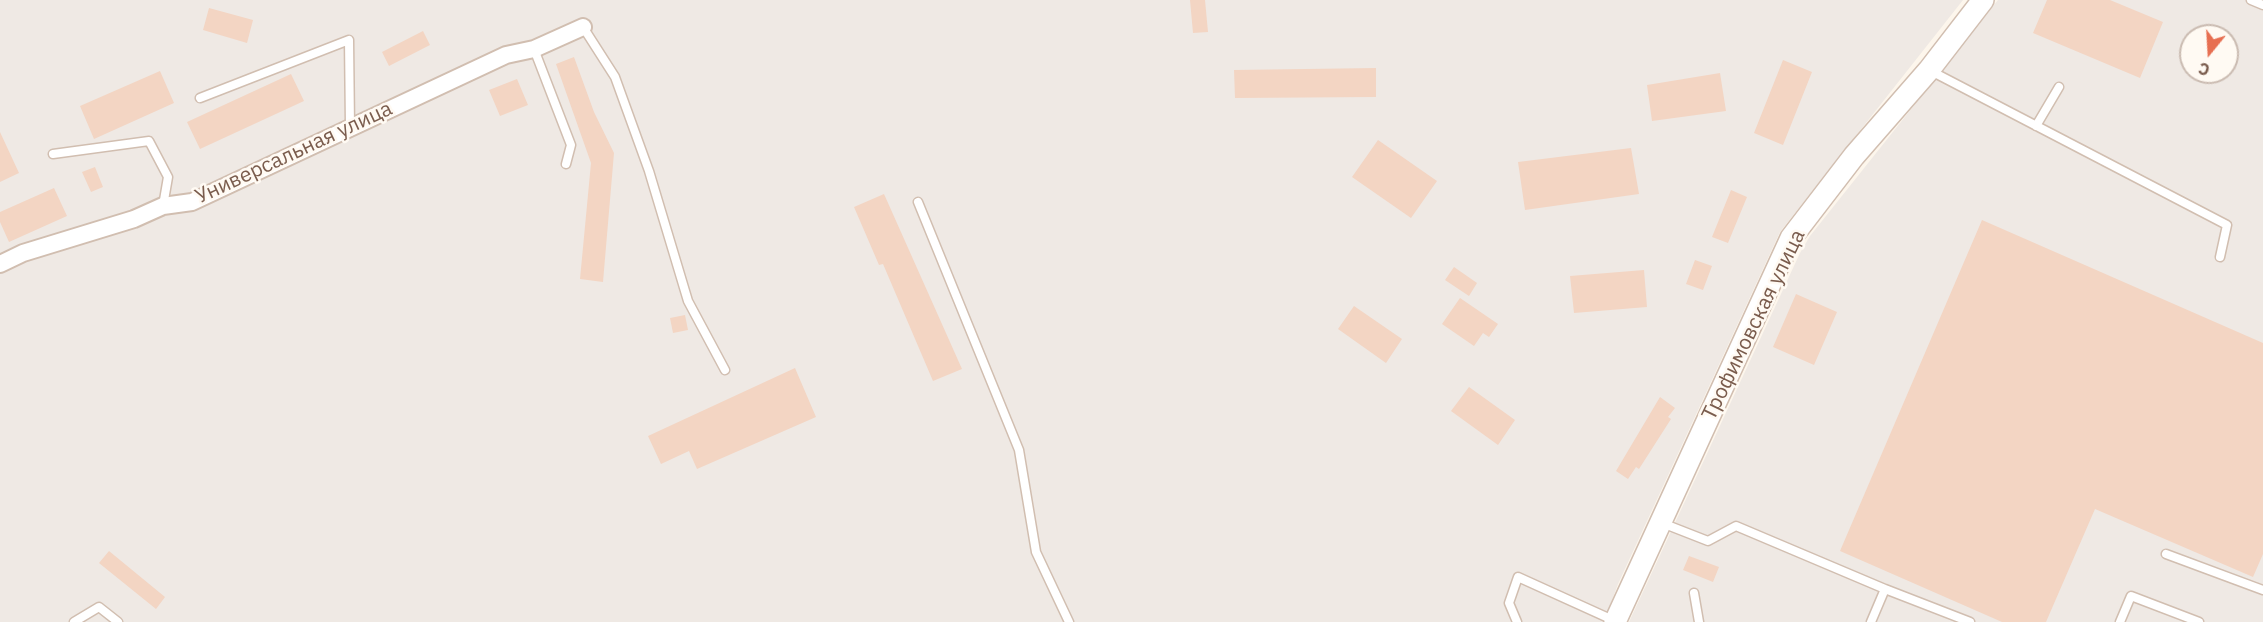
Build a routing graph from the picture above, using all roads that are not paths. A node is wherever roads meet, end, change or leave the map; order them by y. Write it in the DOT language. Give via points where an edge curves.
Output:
graph roads {
  1 [pos="1983,0"];
  2 [pos="2251,0"];
  3 [pos="2263,5"];
  4 [pos="583,27"];
  5 [pos="534,49"];
  6 [pos="1929,70"];
  7 [pos="2059,87"];
  8 [pos="200,98"];
  9 [pos="2036,126"];
  10 [pos="350,127"];
  11 [pos="53,154"];
  12 [pos="566,164"];
  13 [pos="918,202"];
  14 [pos="163,206"];
  15 [pos="2220,257"];
  16 [pos="0,264"];
  17 [pos="725,370"];
  18 [pos="1661,523"];
  19 [pos="2166,554"];
  20 [pos="1885,590"];
  21 [pos="2263,590"];
  22 [pos="1694,593"];
  23 [pos="1615,621"];
  24 [pos="74,622"];
  25 [pos="118,622"];
  26 [pos="1069,622"];
  27 [pos="1517,622"];
  28 [pos="1699,622"];
  29 [pos="1871,622"];
  30 [pos="1970,622"];
  31 [pos="2120,622"];
  32 [pos="2199,622"];
  1 -- 6 [label="street, Трофимовская улица"];
  2 -- 3 [label="lane"];
  4 -- 5 [label="street, Универсальная улица"];
  4 -- 17 [label="lane" via="615,77 688,301"];
  5 -- 10 [label="street, Универсальная улица" via="506,55"];
  5 -- 12 [label="lane" via="571,146"];
  6 -- 9 [label="lane"];
  6 -- 18 [label="street, Трофимовская улица" via="1854,156 1791,238"];
  7 -- 9 [label="lane"];
  8 -- 10 [label="lane" via="349,40"];
  9 -- 15 [label="lane" via="2227,225"];
  10 -- 14 [label="street, Универсальная улица" via="192,202"];
  11 -- 14 [label="lane" via="149,141 168,177"];
  13 -- 26 [label="lane" via="1019,450 1036,552"];
  14 -- 16 [label="street, Универсальная улица"];
  18 -- 20 [label="lane" via="1708,541 1736,526"];
  18 -- 23 [label="street, Трофимовская улица"];
  19 -- 21 [label="lane"];
  20 -- 29 [label="lane"];
  20 -- 30 [label="lane"];
  22 -- 28 [label="lane"];
  23 -- 27 [label="lane" via="1518,577 1509,603"];
  24 -- 25 [label="lane" via="99,607"];
  31 -- 32 [label="lane" via="2131,596"];
}
